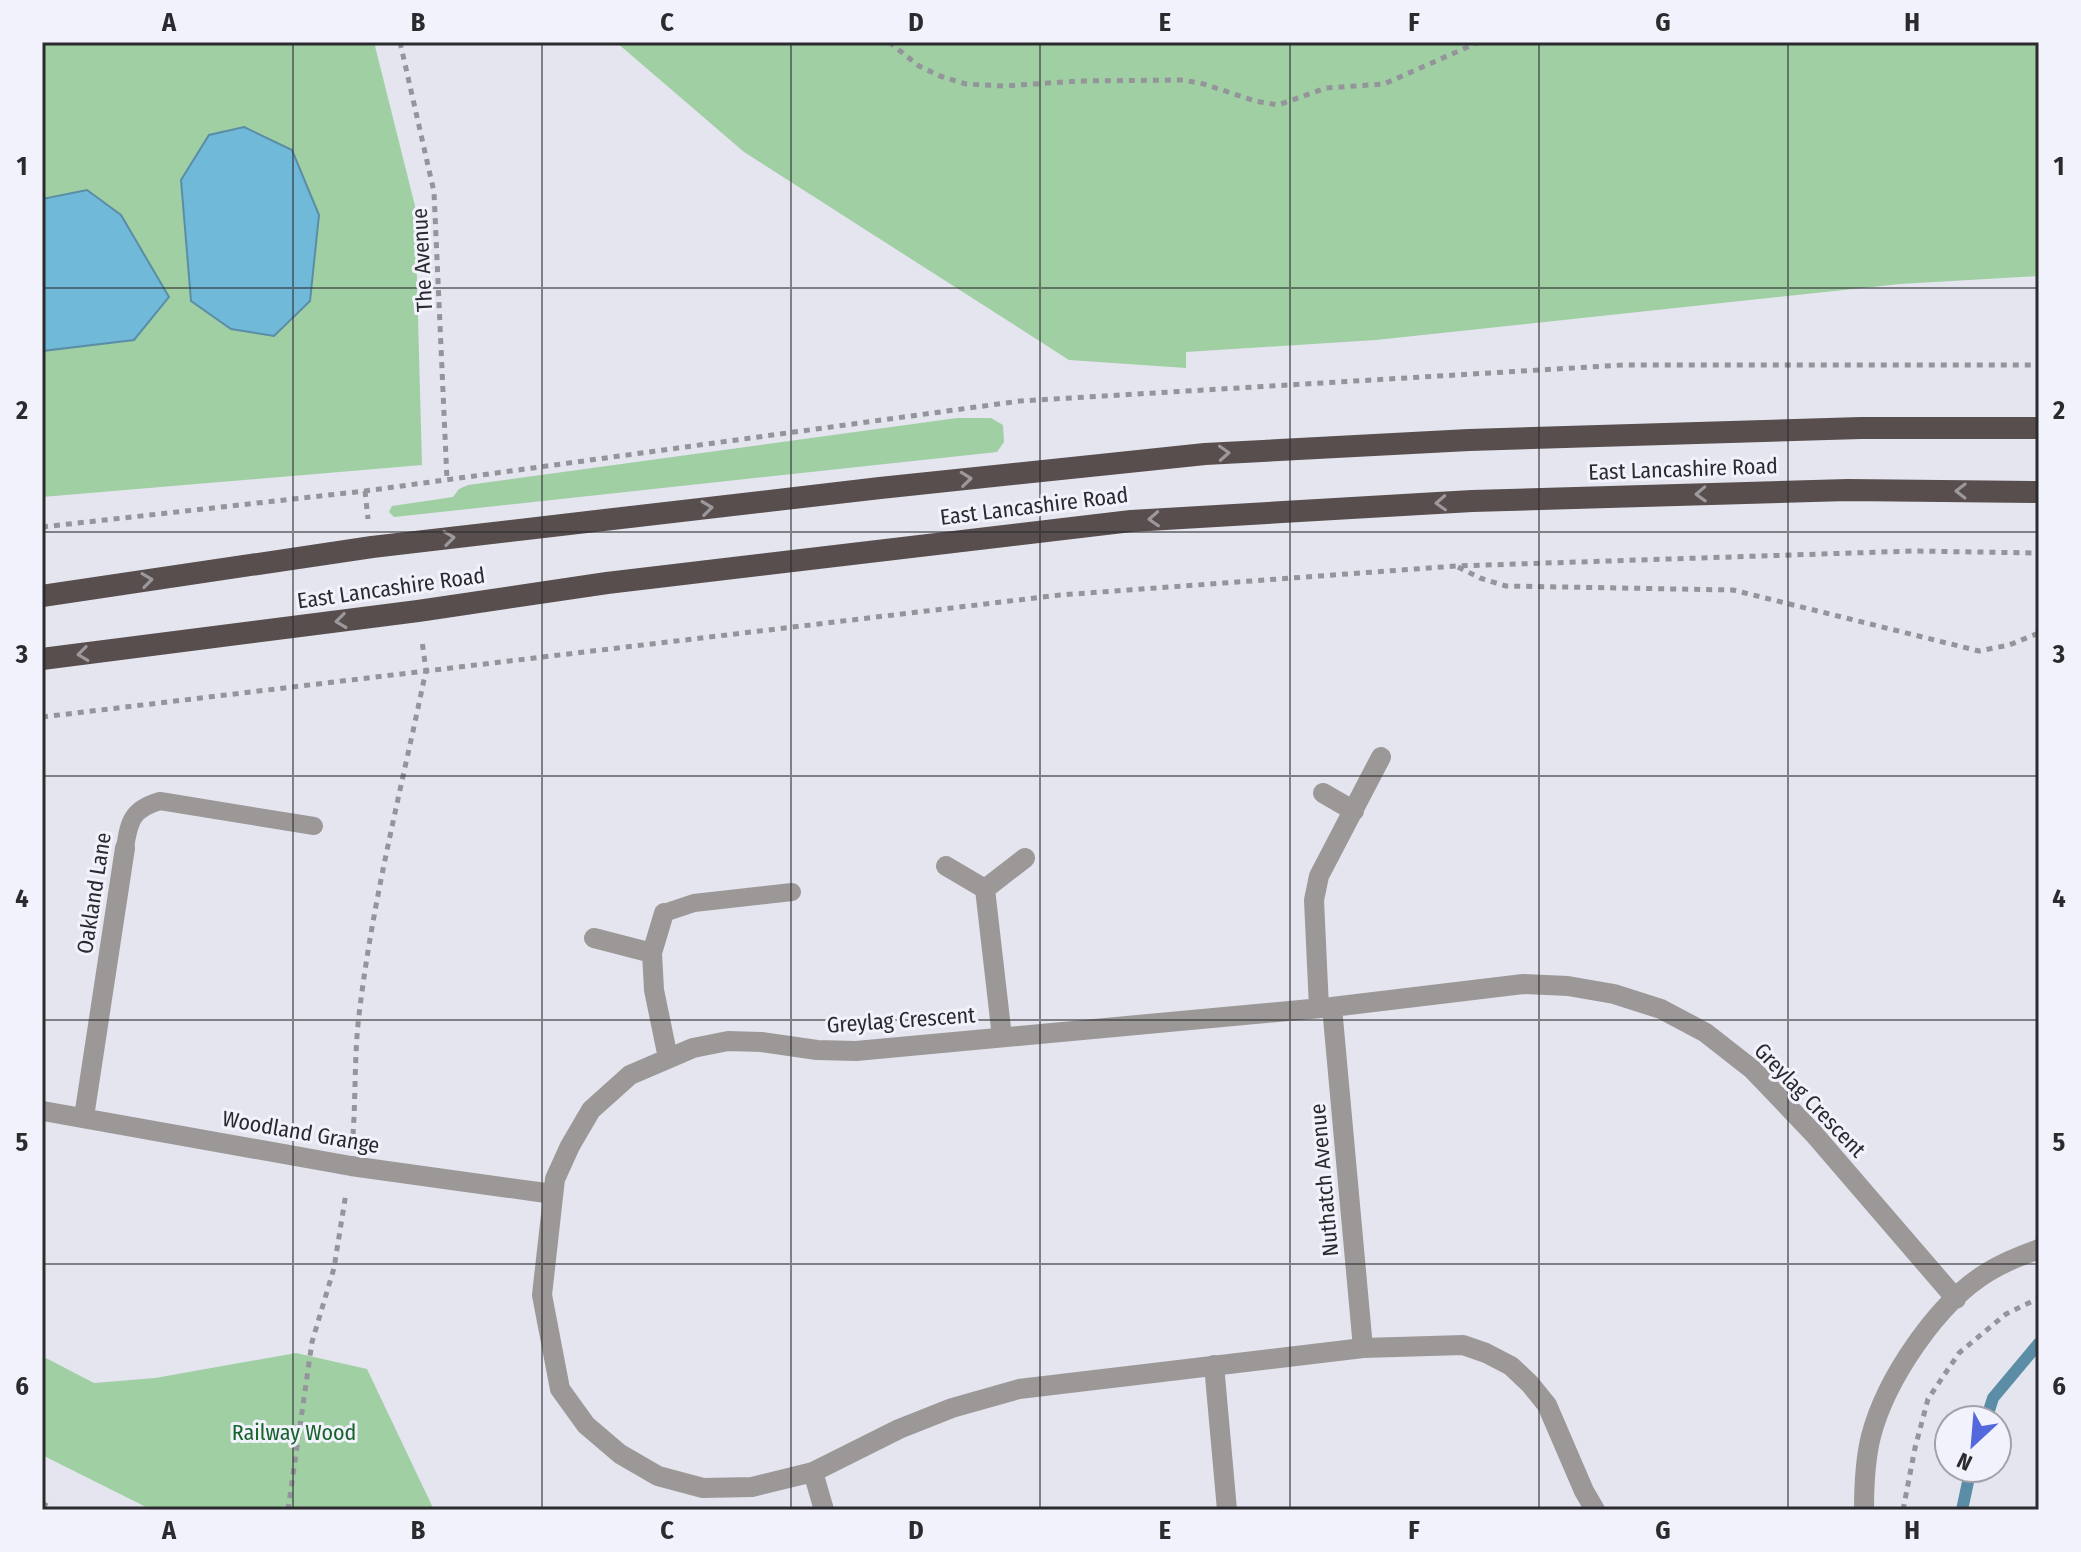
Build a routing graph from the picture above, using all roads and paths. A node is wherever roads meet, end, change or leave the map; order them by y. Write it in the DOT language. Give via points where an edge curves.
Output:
graph roads {
  1 [pos="400,42"];
  2 [pos="889,42"];
  3 [pos="1479,42"];
  4 [pos="2039,365"];
  5 [pos="2039,428"];
  6 [pos="447,480"];
  7 [pos="2039,492"];
  8 [pos="42,527"];
  9 [pos="2039,553"];
  10 [pos="1456,566"];
  11 [pos="42,596"];
  12 [pos="2039,633"];
  13 [pos="42,659"];
  14 [pos="426,670"];
  15 [pos="42,717"];
  16 [pos="1381,757"];
  17 [pos="1323,793"];
  18 [pos="1354,811"];
  19 [pos="314,826"];
  20 [pos="125,848"];
  21 [pos="1025,858"];
  22 [pos="946,866"];
  23 [pos="985,889"];
  24 [pos="792,892"];
  25 [pos="664,913"];
  26 [pos="594,938"];
  27 [pos="652,953"];
  28 [pos="1326,1008"];
  29 [pos="1002,1037"];
  30 [pos="668,1058"];
  31 [pos="43,1110"];
  32 [pos="84,1117"];
  33 [pos="351,1166"];
  34 [pos="553,1194"];
  35 [pos="2039,1249"];
  36 [pos="2039,1298"];
  37 [pos="1956,1299"];
  38 [pos="1363,1348"];
  39 [pos="1214,1365"];
  40 [pos="813,1472"];
  41 [pos="42,1503"];
  42 [pos="55,1510"];
  43 [pos="288,1510"];
  44 [pos="824,1510"];
  45 [pos="1227,1510"];
  46 [pos="1595,1510"];
  47 [pos="1864,1510"];
  48 [pos="1903,1510"];
  1 -- 6 [label="path, The Avenue" via="434,192"];
  2 -- 3 [label="path" via="919,66 966,84 1183,80 1278,105 1326,88 1384,84"];
  4 -- 6 [label="path" via="1623,365 1020,401"];
  11 -- 5 [label="highway, East Lancashire Road, one-way" via="372,547 1205,454 1469,440"];
  6 -- 8 [label="path"];
  7 -- 13 [label="highway, East Lancashire Road, one-way" via="1848,490 1472,501 1131,521 607,583"];
  9 -- 10 [label="path" via="1913,551"];
  10 -- 12 [label="path" via="1506,586 1733,590 1979,651"];
  10 -- 14 [label="path" via="1060,595"];
  14 -- 15 [label="path"];
  14 -- 33 [label="path" via="367,953 354,1060"];
  16 -- 18 [label="street, Nuthatch Avenue"];
  17 -- 18 [label="street"];
  18 -- 28 [label="street, Nuthatch Avenue" via="1319,876 1314,900"];
  19 -- 20 [label="lane, Oakland Lane" via="160,801 135,814"];
  20 -- 32 [label="street, Oakland Lane"];
  21 -- 23 [label="street"];
  22 -- 23 [label="street"];
  23 -- 29 [label="street"];
  24 -- 25 [label="lane" via="694,903"];
  25 -- 27 [label="street"];
  26 -- 27 [label="street"];
  27 -- 30 [label="street"];
  28 -- 29 [label="street, Greylag Crescent"];
  28 -- 37 [label="street, Greylag Crescent" via="1523,984 1614,994 1661,1009 1706,1033 1752,1069"];
  28 -- 38 [label="street, Nuthatch Avenue"];
  29 -- 30 [label="street, Greylag Crescent" via="856,1051 728,1041"];
  30 -- 34 [label="street, Greylag Crescent" via="630,1075 591,1110 555,1179"];
  31 -- 32 [label="street, Woodland Grange"];
  32 -- 33 [label="street, Woodland Grange"];
  33 -- 34 [label="street, Woodland Grange"];
  33 -- 43 [label="path" via="334,1268 312,1342"];
  34 -- 40 [label="street, Greylag Crescent" via="542,1295 560,1389 586,1425 620,1454 658,1476 703,1488 752,1487"];
  35 -- 37 [label="street" via="1985,1273"];
  36 -- 48 [label="path" via="2006,1314 1959,1353 1928,1399"];
  37 -- 47 [label="street" via="1908,1355 1881,1407 1864,1473"];
  38 -- 39 [label="street, Greylag Crescent"];
  38 -- 46 [label="street, Greylag Crescent" via="1463,1345 1511,1366 1547,1405"];
  39 -- 40 [label="street, Greylag Crescent" via="1019,1389 899,1429"];
  39 -- 45 [label="street"];
  40 -- 44 [label="street"];
  41 -- 42 [label="path"];
}
